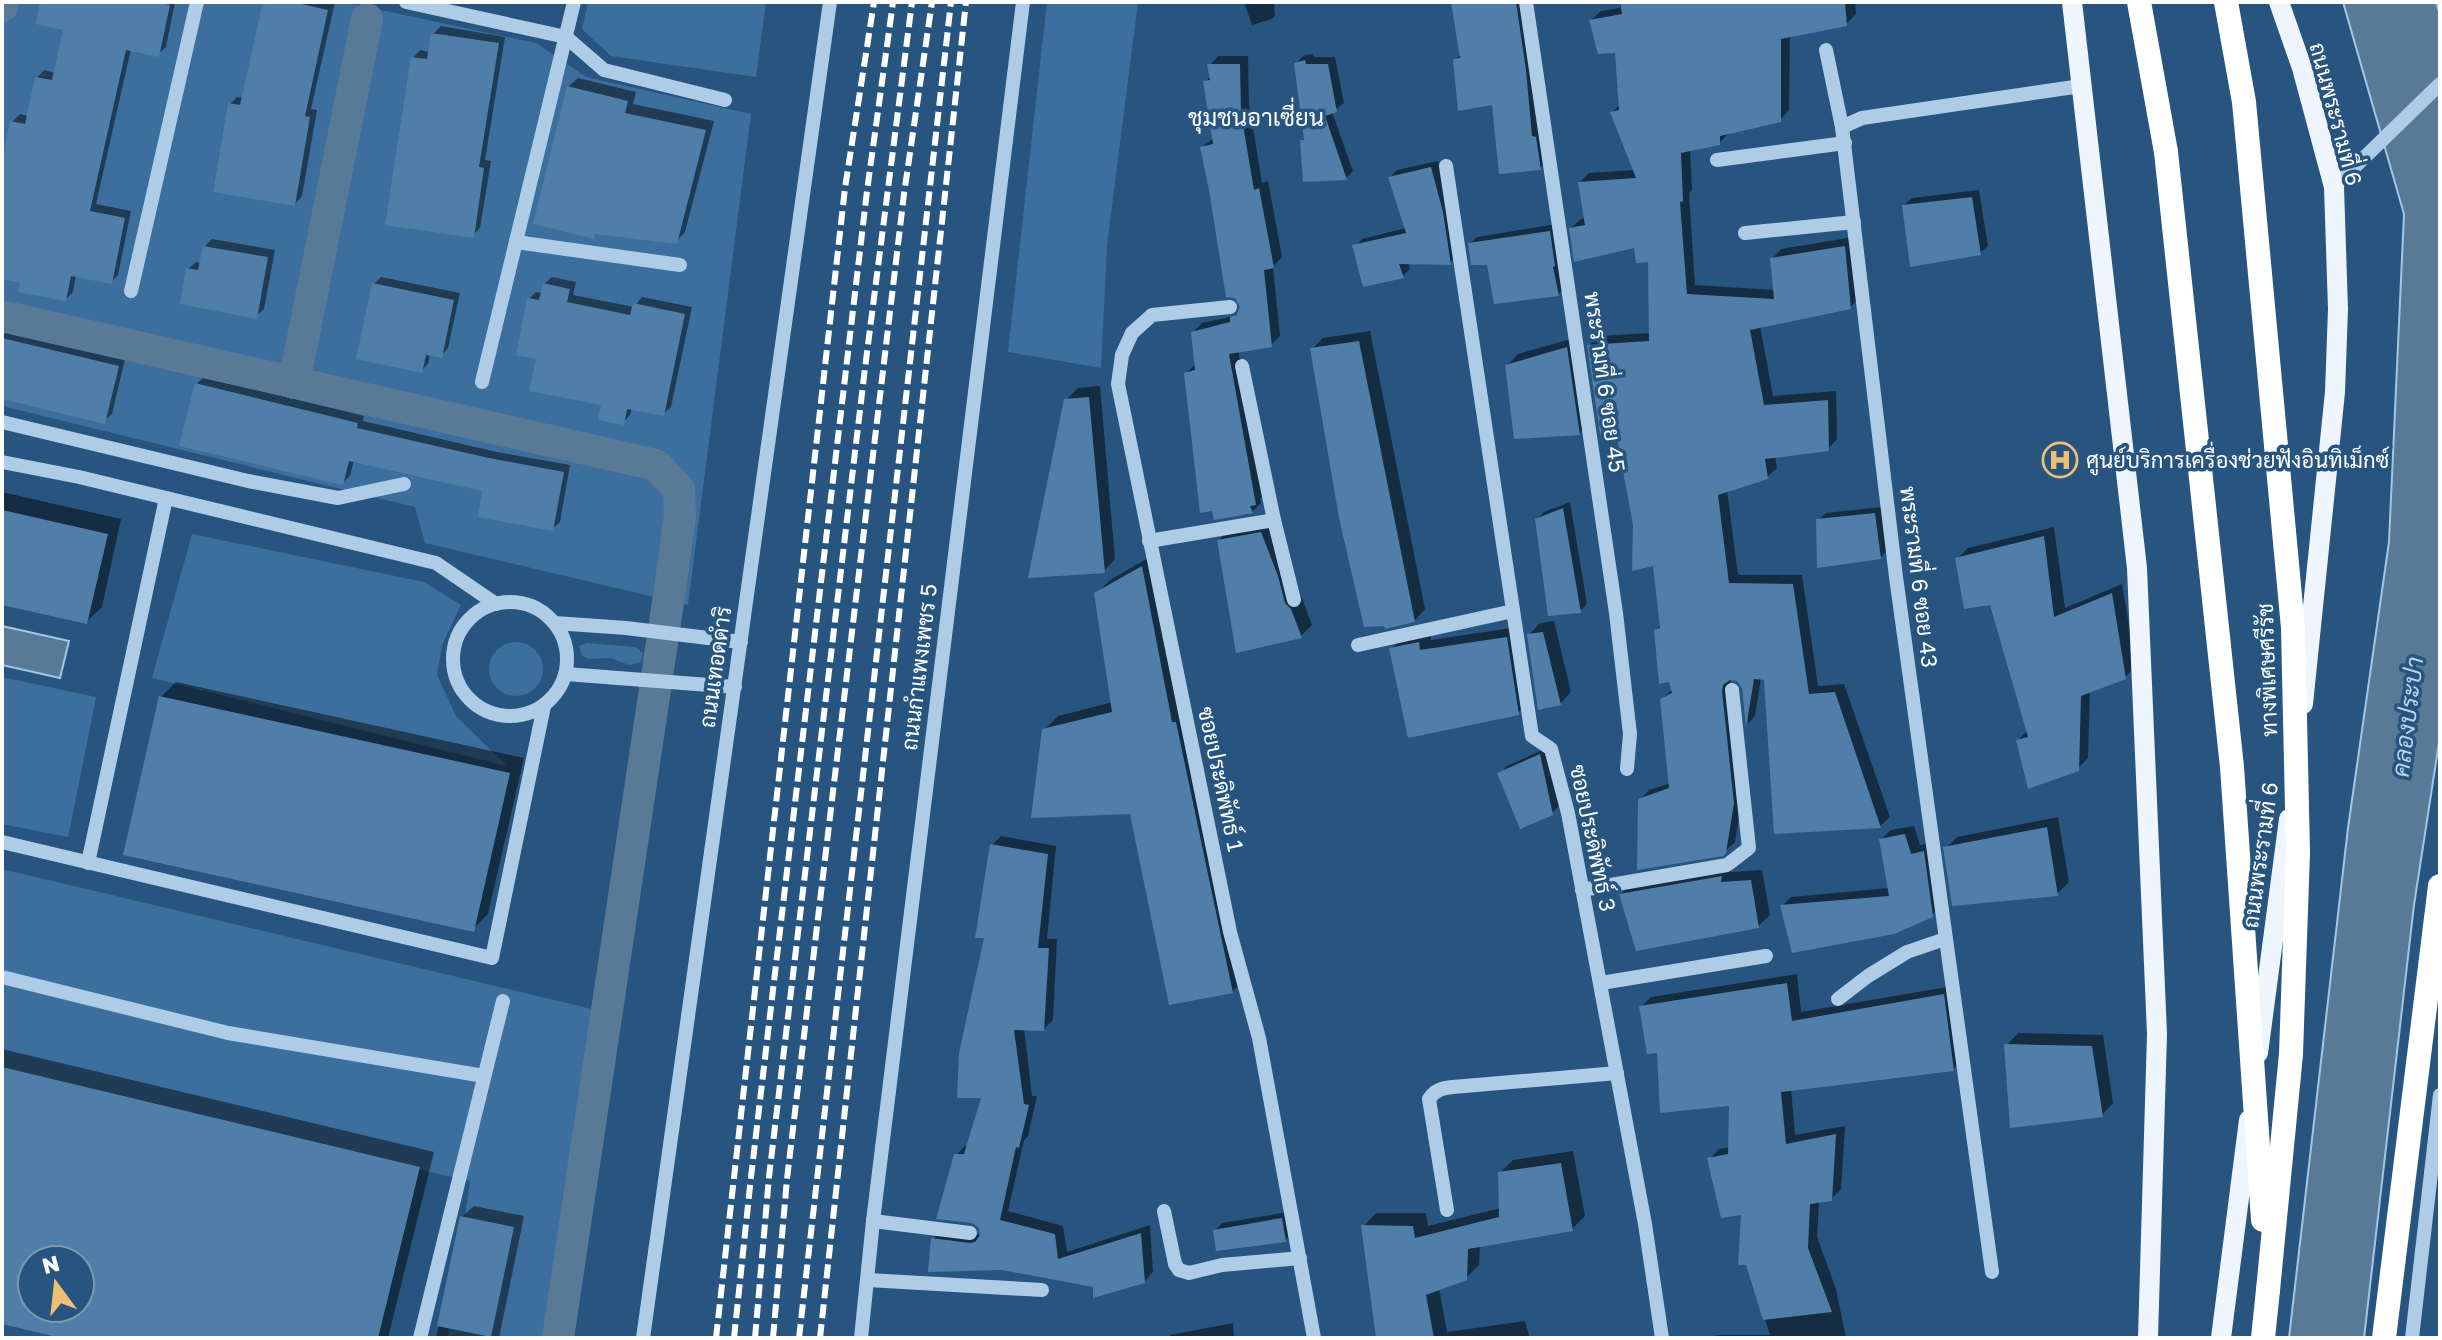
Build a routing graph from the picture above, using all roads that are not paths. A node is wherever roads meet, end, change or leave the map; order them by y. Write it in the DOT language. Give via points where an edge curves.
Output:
graph roads {
  1 [pos="197,2"];
  2 [pos="406,2"];
  3 [pos="574,2"];
  4 [pos="830,2"];
  5 [pos="1023,2"];
  6 [pos="1526,2"];
  7 [pos="2072,2"];
  8 [pos="2139,2"];
  9 [pos="2226,2"];
  10 [pos="2279,2"];
  11 [pos="566,37"];
  12 [pos="1826,50"];
  13 [pos="2440,84"];
  14 [pos="2081,86"];
  15 [pos="725,100"];
  16 [pos="1842,127"];
  17 [pos="1845,143"];
  18 [pos="1717,160"];
  19 [pos="1446,166"];
  20 [pos="2334,187"];
  21 [pos="1854,222"];
  22 [pos="1745,233"];
  23 [pos="516,242"];
  24 [pos="680,265"];
  25 [pos="131,291"];
  26 [pos="1230,307"];
  27 [pos="1242,366"];
  28 [pos="482,382"];
  29 [pos="2,422"];
  30 [pos="2,462"];
  31 [pos="404,484"];
  32 [pos="166,498"];
  33 [pos="1274,520"];
  34 [pos="1149,541"];
  35 [pos="1294,600"];
  36 [pos="496,604"];
  37 [pos="1513,611"];
  38 [pos="555,623"];
  39 [pos="741,642"];
  40 [pos="1358,645"];
  41 [pos="566,674"];
  42 [pos="735,687"];
  43 [pos="1732,690"];
  44 [pos="544,706"];
  45 [pos="1627,769"];
  46 [pos="2,842"];
  47 [pos="88,863"];
  48 [pos="2440,886"];
  49 [pos="1582,890"];
  50 [pos="1945,939"];
  51 [pos="1766,956"];
  52 [pos="2,977"];
  53 [pos="1601,983"];
  54 [pos="1838,999"];
  55 [pos="503,1001"];
  56 [pos="1617,1073"];
  57 [pos="484,1076"];
  58 [pos="2439,1105"];
  59 [pos="1447,1210"];
  60 [pos="1164,1211"];
  61 [pos="873,1221"];
  62 [pos="970,1233"];
  63 [pos="1300,1258"];
  64 [pos="1992,1272"];
  65 [pos="868,1280"];
  66 [pos="1042,1290"];
  67 [pos="2268,1290"];
  68 [pos="420,1338"];
  69 [pos="643,1338"];
  70 [pos="861,1338"];
  71 [pos="1314,1338"];
  72 [pos="1662,1338"];
  73 [pos="2148,1338"];
  74 [pos="2221,1338"];
  75 [pos="2263,1338"];
  76 [pos="2384,1338"];
  77 [pos="2412,1338"];
  1 -- 25 [label="street"];
  2 -- 11 [label="street"];
  3 -- 11 [label="street"];
  4 -- 39 [label="street, ถนนเทอดดำริ"];
  5 -- 61 [label="street, ถนนกำแพงเพชร 5"];
  6 -- 45 [label="street, พระรามที่ 6 ซอย 45" via="1616,613 1630,734"];
  7 -- 14 [label="main road"];
  8 -- 67 [label="highway, bridge" via="2166,152 2232,767"];
  9 -- 67 [label="highway, ทางพิเศษศรีรัช, bridge" via="2244,102 2293,628 2298,852 2293,1008"];
  10 -- 20 [label="main road, ถนนพระรามที่ 6"];
  11 -- 15 [label="street" via="604,70"];
  11 -- 23 [label="street"];
  12 -- 16 [label="street, พระรามที่ 6 ซอย 43"];
  13 -- 20 [label="street"];
  14 -- 16 [label="street" via="1862,118"];
  14 -- 73 [label="main road" via="2137,568 2157,1034"];
  16 -- 17 [label="street, พระรามที่ 6 ซอย 43"];
  17 -- 18 [label="street"];
  17 -- 21 [label="street, พระรามที่ 6 ซอย 43"];
  19 -- 37 [label="street, ซอยประดิพัทธ์ 3"];
  20 -- 74 [label="main road, ถนนพระรามที่ 6" via="2338,309 2327,483 2297,764"];
  21 -- 22 [label="street"];
  21 -- 50 [label="street, พระรามที่ 6 ซอย 43"];
  23 -- 24 [label="street"];
  23 -- 28 [label="street"];
  26 -- 34 [label="street, ซอยประดิพัทธ์ 1" via="1152,315 1132,333 1122,355 1118,384"];
  27 -- 33 [label="street"];
  29 -- 31 [label="street" via="338,498"];
  30 -- 32 [label="street"];
  32 -- 36 [label="street" via="436,563"];
  32 -- 47 [label="street"];
  33 -- 34 [label="street"];
  33 -- 35 [label="street"];
  34 -- 63 [label="street, ซอยประดิพัทธ์ 1" via="1230,932 1259,1038"];
  36 -- 38 [label="street" via="528,605"];
  36 -- 44 [label="street" via="479,611 456,639 454,675 462,692 491,714 509,717"];
  37 -- 40 [label="street"];
  37 -- 49 [label="street, ซอยประดิพัทธ์ 3" via="1532,736 1551,749"];
  38 -- 39 [label="street"];
  38 -- 41 [label="street" via="564,638"];
  39 -- 42 [label="street, ถนนเทอดดำริ"];
  41 -- 42 [label="street"];
  41 -- 44 [label="street"];
  42 -- 69 [label="street, ถนนเทอดดำริ"];
  43 -- 49 [label="street" via="1749,848 1727,865"];
  44 -- 47 [label="street" via="492,958"];
  46 -- 47 [label="street"];
  48 -- 76 [label="highway"];
  49 -- 53 [label="street, ซอยประดิพัทธ์ 3"];
  50 -- 54 [label="street" via="1907,952"];
  50 -- 64 [label="street, พระรามที่ 6 ซอย 43"];
  51 -- 53 [label="street"];
  52 -- 57 [label="street" via="228,1033"];
  53 -- 56 [label="street, ซอยประดิพัทธ์ 3"];
  55 -- 57 [label="street"];
  56 -- 59 [label="street" via="1441,1088 1433,1093 1429,1099"];
  56 -- 72 [label="street, ซอยประดิพัทธ์ 3"];
  57 -- 68 [label="street"];
  58 -- 77 [label="street"];
  60 -- 63 [label="street" via="1179,1270"];
  61 -- 62 [label="street"];
  61 -- 65 [label="street, ถนนกำแพงเพชร 5"];
  63 -- 71 [label="street, ซอยประดิพัทธ์ 1"];
  65 -- 66 [label="street"];
  65 -- 70 [label="street, ถนนกำแพงเพชร 5"];
  67 -- 75 [label="highway, ทางพิเศษศรีรัช"];
}
